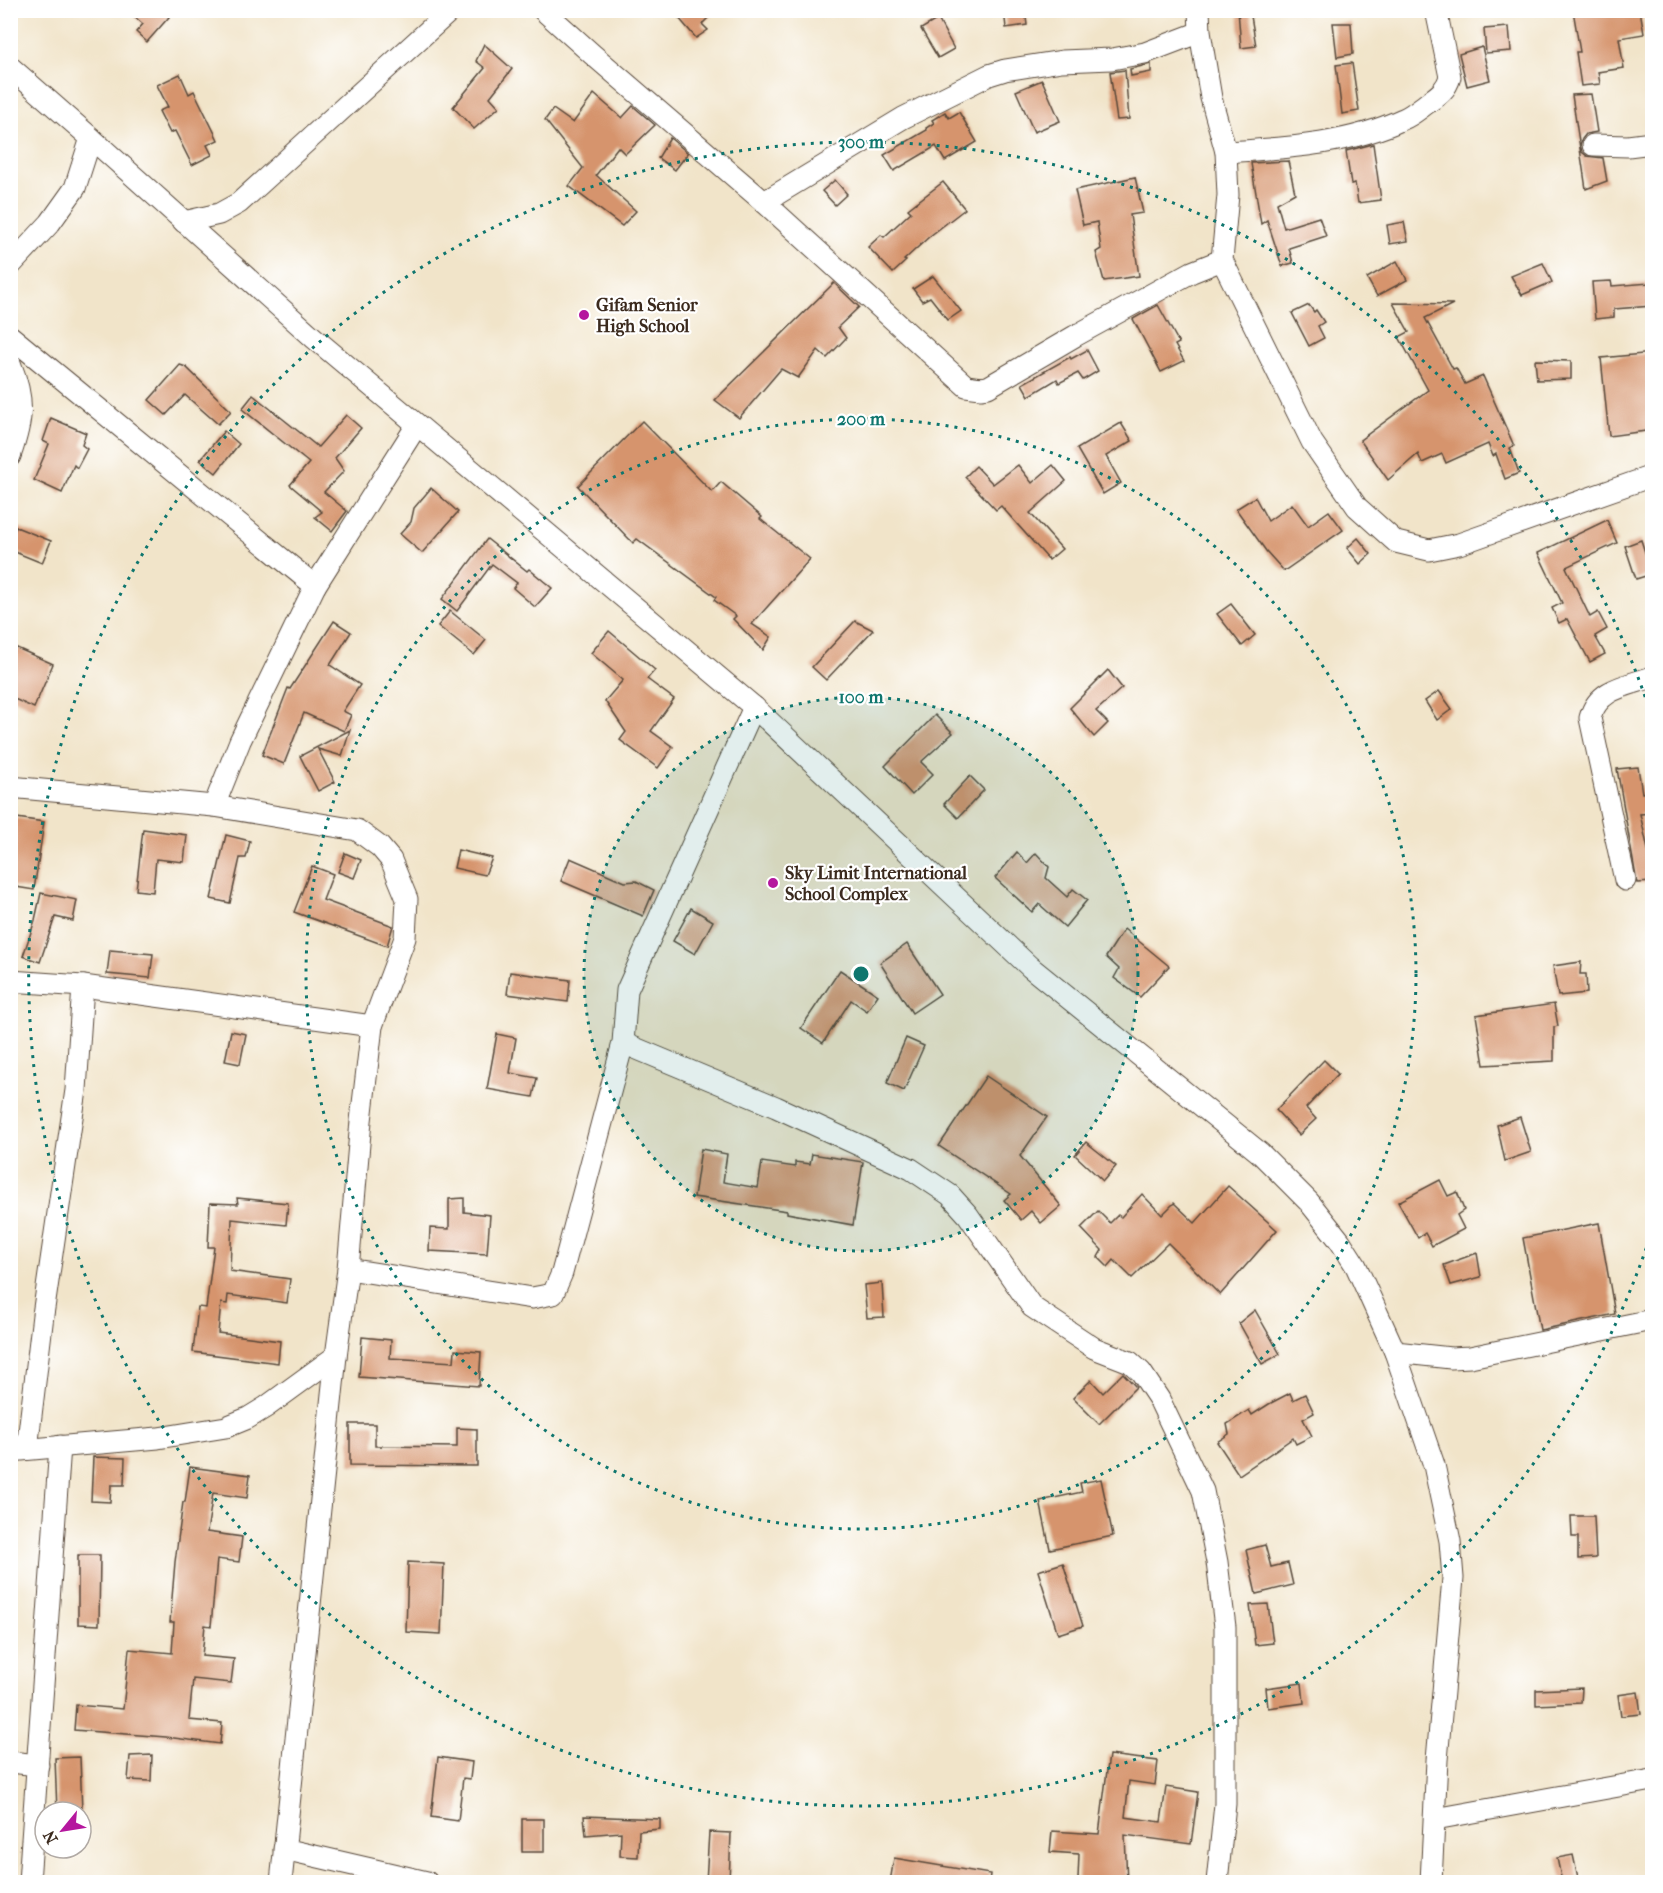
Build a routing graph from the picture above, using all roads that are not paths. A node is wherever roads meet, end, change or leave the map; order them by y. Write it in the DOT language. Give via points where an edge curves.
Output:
graph roads {
  1 [pos="451,10"];
  2 [pos="543,10"];
  3 [pos="1199,10"];
  4 [pos="1436,10"];
  5 [pos="1200,32"];
  6 [pos="10,67"];
  7 [pos="91,138"];
  8 [pos="1653,143"];
  9 [pos="1593,145"];
  10 [pos="1226,153"];
  11 [pos="764,202"];
  12 [pos="184,222"];
  13 [pos="1222,260"];
  14 [pos="10,266"];
  15 [pos="10,336"];
  16 [pos="10,363"];
  17 [pos="417,425"];
  18 [pos="10,456"];
  19 [pos="1653,476"];
  20 [pos="315,586"];
  21 [pos="1653,677"];
  22 [pos="754,707"];
  23 [pos="10,787"];
  24 [pos="214,806"];
  25 [pos="1625,880"];
  26 [pos="10,981"];
  27 [pos="83,986"];
  28 [pos="372,1026"];
  29 [pos="623,1043"];
  30 [pos="348,1269"];
  31 [pos="1653,1320"];
  32 [pos="1395,1352"];
  33 [pos="336,1356"];
  34 [pos="60,1446"];
  35 [pos="19,1450"];
  36 [pos="10,1762"];
  37 [pos="38,1765"];
  38 [pos="1653,1780"];
  39 [pos="1435,1819"];
  40 [pos="285,1849"];
  41 [pos="29,1882"];
  42 [pos="281,1882"];
  43 [pos="427,1882"];
  44 [pos="1217,1882"];
  45 [pos="1431,1882"];
  1 -- 12 [label="street" via="239,203 219,214"];
  2 -- 11 [label="street"];
  3 -- 5 [label="street"];
  4 -- 10 [label="street" via="1450,77 1448,87 1404,119 1350,138"];
  5 -- 10 [label="street" via="1211,99"];
  5 -- 11 [label="street" via="1145,53 1062,61 989,75 903,118"];
  6 -- 7 [label="street"];
  7 -- 12 [label="street"];
  7 -- 14 [label="street" via="75,188 51,223"];
  8 -- 9 [label="street"];
  10 -- 13 [label="street" via="1228,195"];
  11 -- 13 [label="street" via="966,386 981,388 1192,272"];
  12 -- 17 [label="street"];
  13 -- 19 [label="street" via="1312,442 1357,507 1396,542 1429,550 1459,544"];
  15 -- 20 [label="street"];
  16 -- 18 [label="street" via="21,410 20,429"];
  17 -- 20 [label="street"];
  17 -- 22 [label="street"];
  20 -- 24 [label="street" via="240,741"];
  21 -- 25 [label="street" via="1607,693 1598,699 1590,718"];
  22 -- 29 [label="street" via="627,990"];
  22 -- 32 [label="street" via="1030,967 1260,1153 1328,1226 1356,1266"];
  23 -- 24 [label="street"];
  24 -- 28 [label="street" via="357,830 391,860 407,899 405,938"];
  26 -- 27 [label="street"];
  27 -- 28 [label="street"];
  27 -- 35 [label="street" via="76,1090"];
  28 -- 30 [label="street"];
  29 -- 30 [label="street" via="562,1273 553,1294 532,1298"];
  29 -- 44 [label="street" via="911,1169 950,1196 968,1215 1032,1307 1094,1348 1130,1362 1141,1372 1164,1408 1203,1491 1217,1562 1225,1627 1226,1804"];
  30 -- 33 [label="street"];
  31 -- 32 [label="street" via="1470,1357"];
  32 -- 39 [label="street" via="1434,1465 1450,1541 1453,1589"];
  33 -- 34 [label="street" via="266,1407 226,1427 158,1438"];
  33 -- 40 [label="street"];
  34 -- 35 [label="street"];
  34 -- 37 [label="street"];
  36 -- 37 [label="street"];
  37 -- 41 [label="street"];
  38 -- 39 [label="street"];
  39 -- 45 [label="street"];
  40 -- 42 [label="street"];
  40 -- 43 [label="street"];
}
